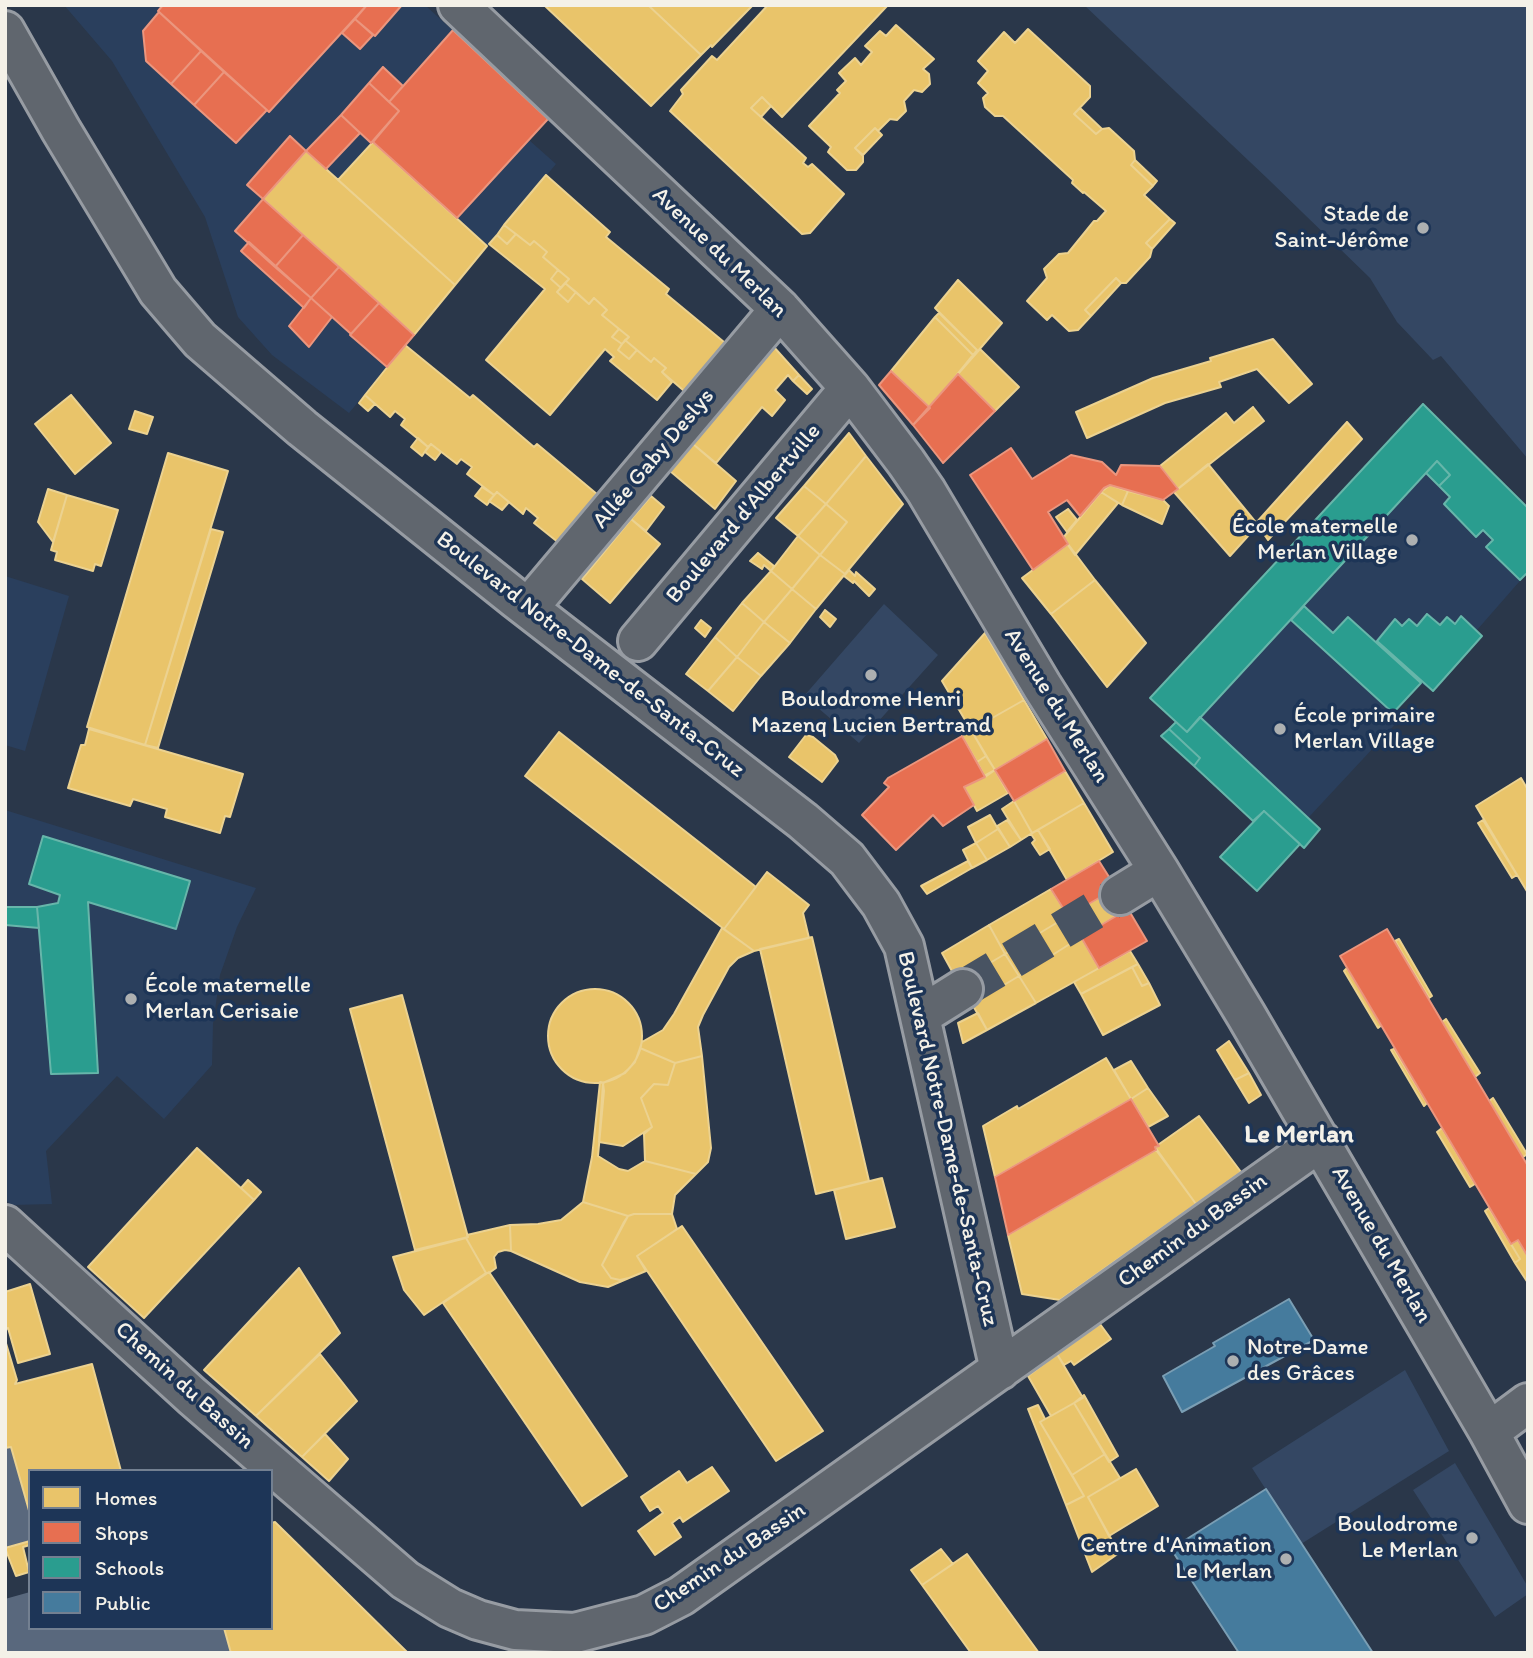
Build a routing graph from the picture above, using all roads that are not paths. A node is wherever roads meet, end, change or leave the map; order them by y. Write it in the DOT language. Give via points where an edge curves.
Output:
graph roads {
  1 [pos="458,5"];
  2 [pos="5,31"];
  3 [pos="780,309"];
  4 [pos="850,388"];
  5 [pos="528,608"];
  6 [pos="638,641"];
  7 [pos="1159,871"];
  8 [pos="1120,895"];
  9 [pos="963,989"];
  10 [pos="920,1016"];
  11 [pos="1321,1141"];
  12 [pos="5,1225"];
  13 [pos="1000,1370"];
  14 [pos="1528,1404"];
  15 [pos="1489,1433"];
  16 [pos="1528,1504"];
  1 -- 3 [label="street, Avenue du Merlan"];
  2 -- 5 [label="street, Boulevard Notre-Dame-de-Santa-Cruz" via="158,291 200,341"];
  3 -- 4 [label="street, Avenue du Merlan"];
  3 -- 5 [label="street, Allée Gaby Deslys"];
  4 -- 6 [label="street, Boulevard d'Albertville"];
  4 -- 7 [label="street, Avenue du Merlan" via="926,491"];
  5 -- 10 [label="street, Boulevard Notre-Dame-de-Santa-Cruz" via="847,859 881,904 904,946"];
  7 -- 8 [label="street"];
  7 -- 11 [label="street, Avenue du Merlan"];
  9 -- 10 [label="street"];
  10 -- 13 [label="street, Boulevard Notre-Dame-de-Santa-Cruz"];
  11 -- 13 [label="street, Chemin du Bassin"];
  11 -- 15 [label="street, Avenue du Merlan"];
  12 -- 13 [label="street, Chemin du Bassin" via="192,1396 405,1580 450,1608 515,1630 575,1633 644,1615 681,1596"];
  14 -- 15 [label="street"];
  15 -- 16 [label="street, Avenue du Merlan"];
}
